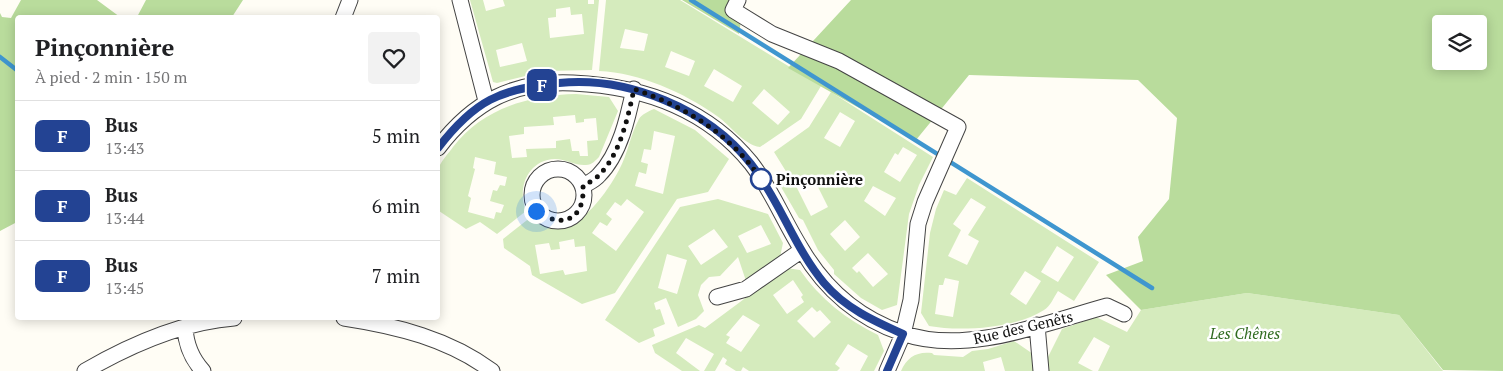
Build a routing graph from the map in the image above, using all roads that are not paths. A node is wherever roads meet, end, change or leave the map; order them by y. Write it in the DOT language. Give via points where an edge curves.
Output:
graph roads {
  1 [pos="350,0"];
  2 [pos="460,0"];
  3 [pos="738,0"];
  4 [pos="344,15"];
  5 [pos="634,89"];
  6 [pos="486,100"];
  7 [pos="440,146"];
  8 [pos="583,186"];
  9 [pos="802,250"];
  10 [pos="717,297"];
  11 [pos="1124,314"];
  12 [pos="224,320"];
  13 [pos="371,320"];
  14 [pos="1037,325"];
  15 [pos="185,328"];
  16 [pos="903,334"];
  17 [pos="85,371"];
  18 [pos="203,371"];
  19 [pos="492,371"];
  20 [pos="887,371"];
  21 [pos="1041,371"];
  1 -- 4 [label="street"];
  2 -- 6 [label="street"];
  3 -- 16 [label="street" via="733,10 772,34 839,60 958,127 918,224 911,300"];
  5 -- 6 [label="street, Rue des Genêts" via="565,82 510,90"];
  5 -- 8 [label="street" via="629,114 610,161 599,176"];
  5 -- 9 [label="street, Rue des Genêts" via="683,109 707,124 750,163"];
  6 -- 7 [label="street, Rue des Genêts" via="466,116"];
  9 -- 10 [label="street" via="746,289"];
  9 -- 16 [label="street, Rue des Genêts" via="825,284 845,303"];
  11 -- 14 [label="street, Rue des Genêts" via="1107,306"];
  12 -- 15 [label="street"];
  13 -- 19 [label="street" via="418,332"];
  14 -- 16 [label="street, Rue des Genêts" via="965,340"];
  14 -- 21 [label="street"];
  15 -- 17 [label="street" via="116,354"];
  15 -- 18 [label="street" via="186,344"];
  16 -- 20 [label="street"];
}
